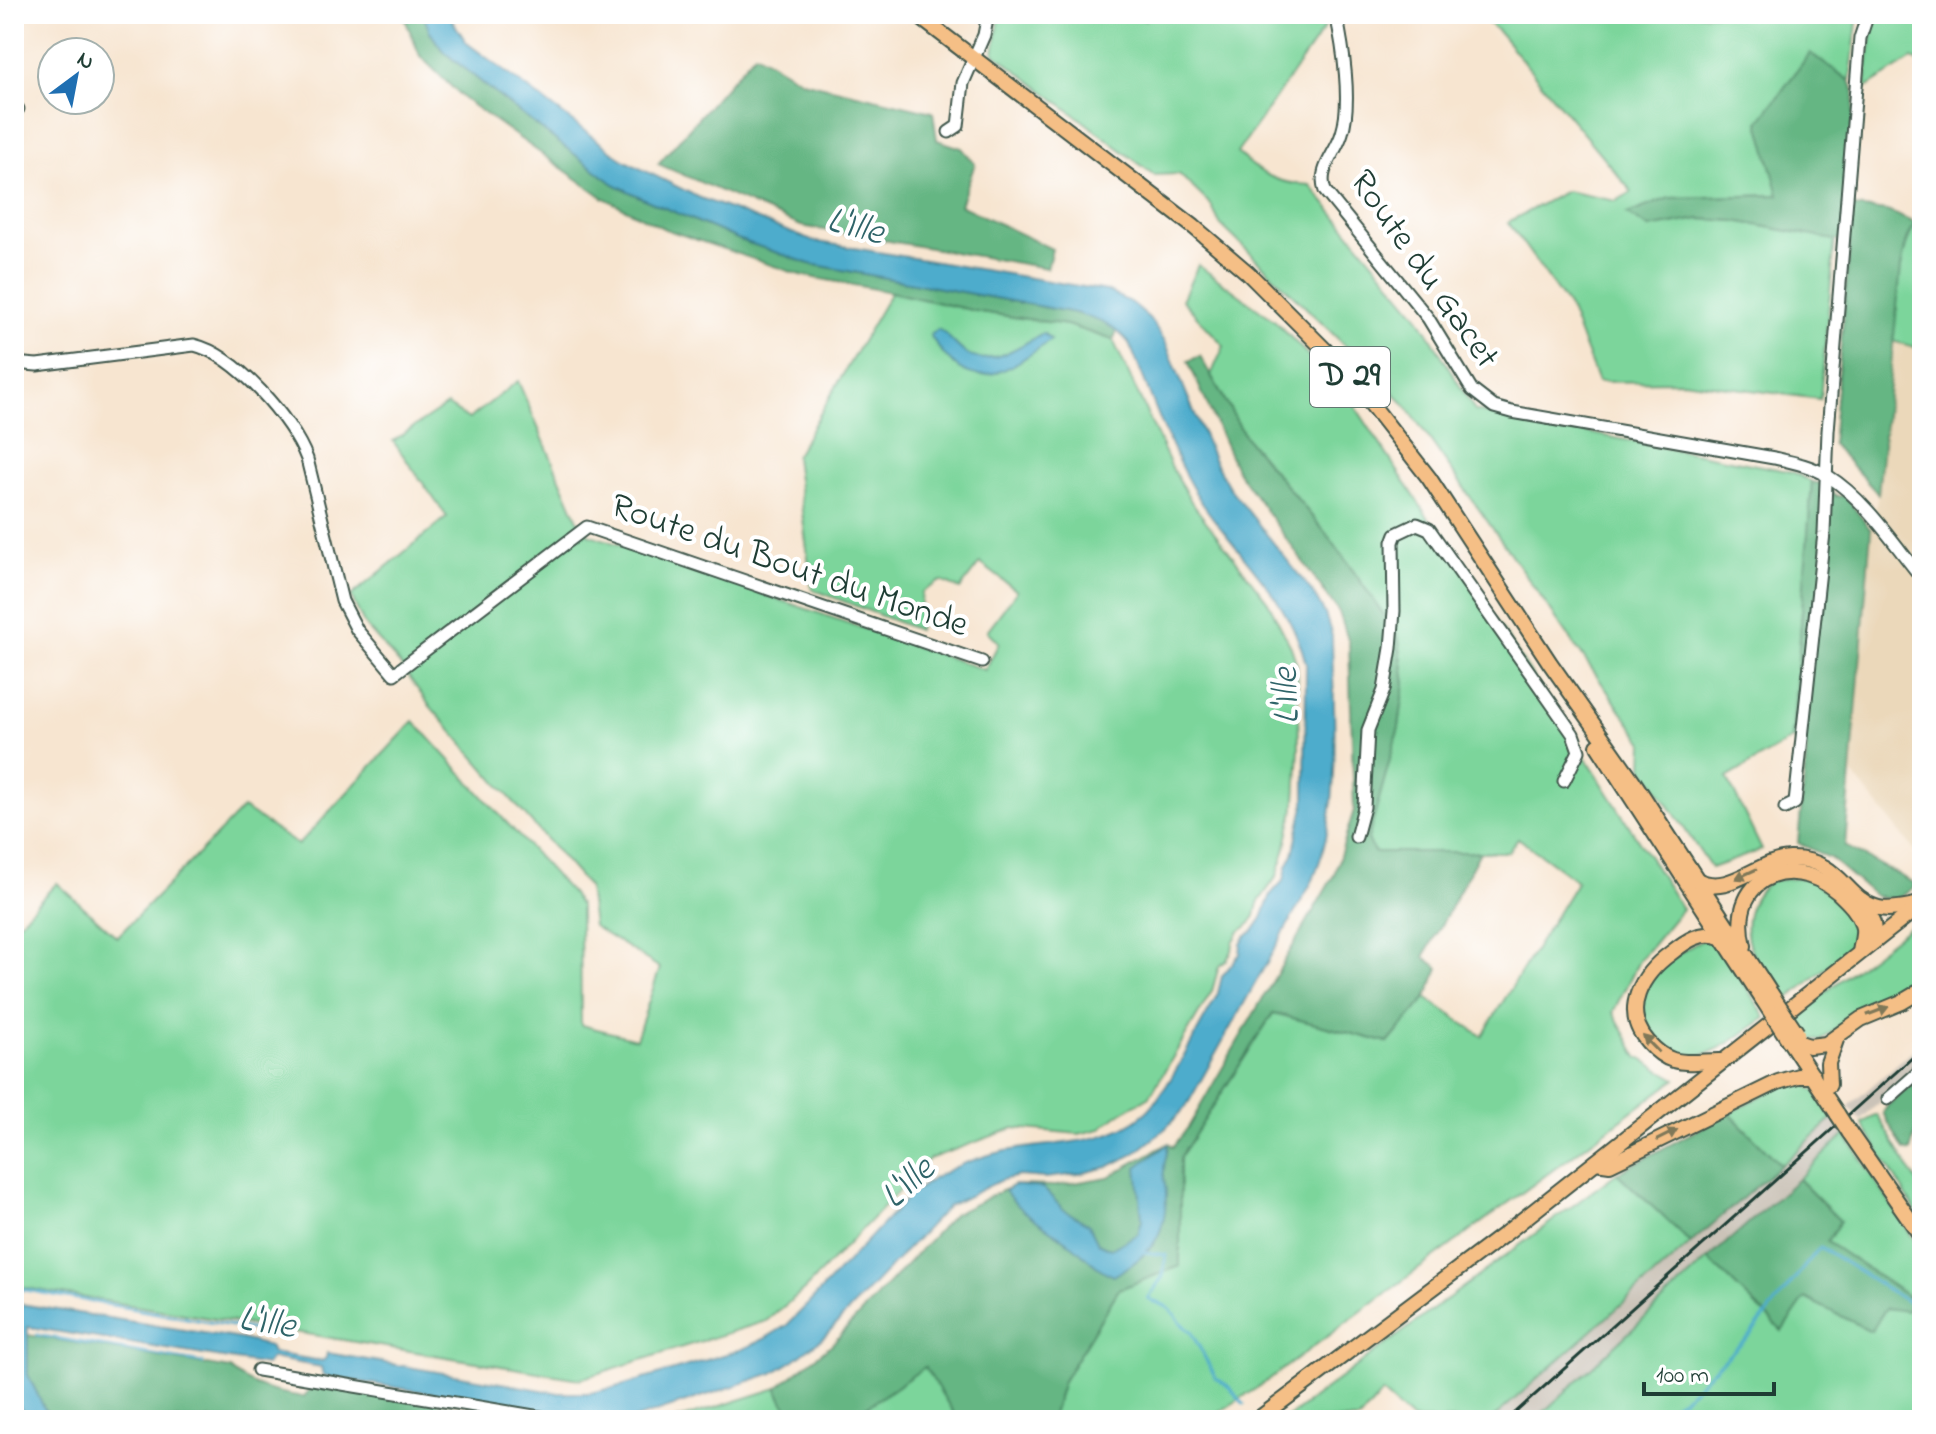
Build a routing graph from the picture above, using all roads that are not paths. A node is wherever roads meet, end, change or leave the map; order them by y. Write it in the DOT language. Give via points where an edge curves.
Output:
graph roads {
  1 [pos="916,14"];
  2 [pos="988,14"];
  3 [pos="1336,14"];
  4 [pos="1868,14"];
  5 [pos="973,58"];
  6 [pos="949,132"];
  7 [pos="14,363"];
  8 [pos="1827,475"];
  9 [pos="1922,578"];
  10 [pos="982,662"];
  11 [pos="1564,781"];
  12 [pos="1785,808"];
  13 [pos="1356,837"];
  14 [pos="1693,883"];
  15 [pos="1747,898"];
  16 [pos="1863,901"];
  17 [pos="1922,904"];
  18 [pos="1713,905"];
  19 [pos="1721,937"];
  20 [pos="1875,941"];
  21 [pos="1860,952"];
  22 [pos="1746,954"];
  23 [pos="1922,990"];
  24 [pos="1767,997"];
  25 [pos="1837,1037"];
  26 [pos="1796,1039"];
  27 [pos="1723,1061"];
  28 [pos="1922,1069"];
  29 [pos="1813,1076"];
  30 [pos="1829,1085"];
  31 [pos="1888,1099"];
  32 [pos="1841,1112"];
  33 [pos="1596,1162"];
  34 [pos="1922,1237"];
  35 [pos="258,1370"];
  36 [pos="558,1420"];
  37 [pos="1257,1420"];
  1 -- 5 [label="main road, D 29"];
  2 -- 5 [label="street"];
  3 -- 8 [label="street, Route du Gacet" via="1345,121 1323,173 1325,191 1428,318 1472,390 1494,407 1512,412 1774,458"];
  4 -- 8 [label="street" via="1860,38"];
  5 -- 6 [label="street" via="963,83 958,126"];
  5 -- 14 [label="main road, D 29" via="1194,227 1343,368 1421,467 1601,733"];
  7 -- 10 [label="street, Route du Bout du Monde" via="37,365 194,345 211,349 230,363 299,439 342,601 357,630 394,674 587,527"];
  8 -- 9 [label="street, Route du Gacet" via="1852,495"];
  8 -- 12 [label="street" via="1795,803"];
  11 -- 13 [label="street" via="1579,751 1573,734 1429,529 1417,524 1396,534 1393,542 1391,648 1384,690 1368,730 1364,807"];
  16 -- 14 [label="main road, one-way" via="1829,870 1801,860 1782,859 1716,885"];
  14 -- 18 [label="main road, D 29"];
  14 -- 19 [label="main road, D 29"];
  15 -- 18 [label="main road"];
  15 -- 21 [label="main road" via="1777,874 1814,875 1844,897 1858,916 1863,931"];
  15 -- 22 [label="main road" via="1740,926"];
  16 -- 17 [label="main road" via="1886,909"];
  16 -- 20 [label="main road"];
  17 -- 20 [label="main road"];
  18 -- 22 [label="main road, D 29"];
  19 -- 24 [label="main road, D 29"];
  27 -- 19 [label="main road, one-way" via="1666,1057 1642,1034 1635,1011 1639,989 1660,961 1696,937"];
  20 -- 21 [label="main road"];
  21 -- 27 [label="main road"];
  22 -- 24 [label="main road, D 29"];
  25 -- 23 [label="main road, one-way" via="1861,1019"];
  24 -- 26 [label="main road, D 29, bridge"];
  25 -- 26 [label="main road" via="1822,1045"];
  25 -- 30 [label="main road" via="1828,1063"];
  26 -- 29 [label="main road, D 29"];
  26 -- 30 [label="main road, D 29"];
  27 -- 33 [label="main road"];
  28 -- 31 [label="street"];
  29 -- 32 [label="main road, D 29"];
  33 -- 29 [label="main road, one-way" via="1610,1164 1778,1082"];
  30 -- 32 [label="main road, D 29"];
  32 -- 34 [label="main road, D 29"];
  33 -- 37 [label="main road"];
  35 -- 36 [label="street"];
}
